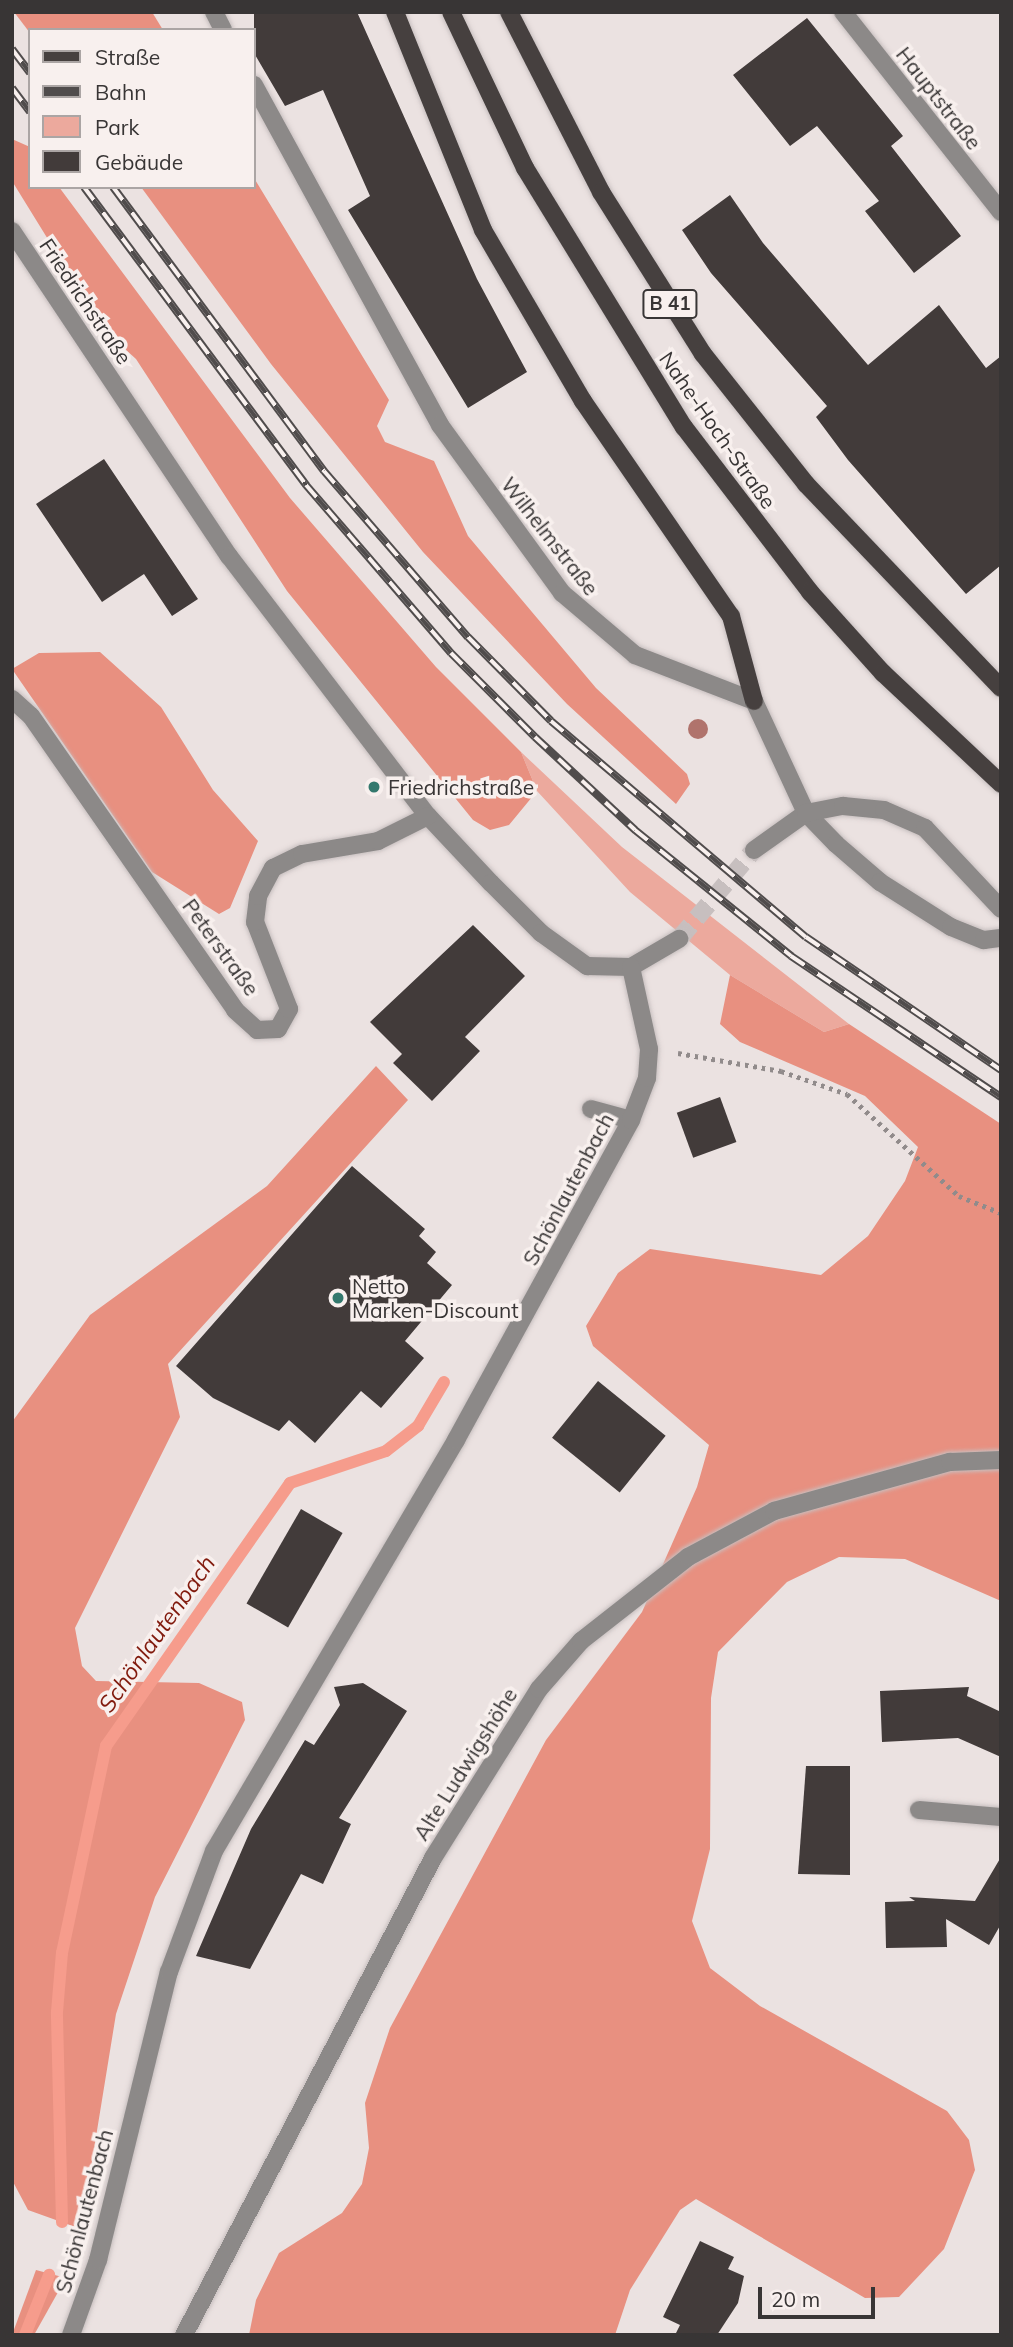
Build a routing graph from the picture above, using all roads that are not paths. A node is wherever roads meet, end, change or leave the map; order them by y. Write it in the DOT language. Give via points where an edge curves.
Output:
graph roads {
  1 [pos="214,12"];
  2 [pos="395,12"];
  3 [pos="450,12"];
  4 [pos="509,12"];
  5 [pos="842,12"];
  6 [pos="222,28"];
  7 [pos="256,89"];
  8 [pos="1001,212"];
  9 [pos="12,231"];
  10 [pos="1001,688"];
  11 [pos="12,699"];
  12 [pos="754,701"];
  13 [pos="1001,784"];
  14 [pos="806,813"];
  15 [pos="428,816"];
  16 [pos="754,850"];
  17 [pos="998,907"];
  18 [pos="1001,936"];
  19 [pos="679,939"];
  20 [pos="631,967"];
  21 [pos="591,1109"];
  22 [pos="631,1120"];
  23 [pos="1001,1460"];
  24 [pos="919,1810"];
  25 [pos="1001,1817"];
  26 [pos="71,2335"];
  27 [pos="184,2335"];
  1 -- 6 [label="street"];
  2 -- 12 [label="main road" via="484,230 583,401 731,617"];
  3 -- 13 [label="main road, Nahe-Hoch-Straße / B 41" via="525,168 684,427 810,592 883,673"];
  4 -- 10 [label="main road, Nahe-Hoch-Straße / B 41" via="601,192 703,354 806,484"];
  5 -- 8 [label="street, Hauptstraße"];
  7 -- 12 [label="street, Wilhelmstraße" via="440,425 526,549 609,638 645,660"];
  9 -- 15 [label="street, Friedrichstraße" via="229,556"];
  11 -- 15 [label="street, Peterstraße" via="31,716 235,1010 257,1030 278,1029 289,1009 255,922 258,896 273,868 302,854 378,841"];
  12 -- 14 [label="street"];
  14 -- 16 [label="street"];
  14 -- 17 [label="street" via="843,806 907,817 940,841"];
  14 -- 18 [label="street" via="862,866 915,905 969,936"];
  15 -- 20 [label="street, Friedrichstraße" via="567,955 605,970"];
  17 -- 18 [label="street"];
  19 -- 20 [label="street"];
  20 -- 22 [label="street, Schönlautenbach" via="649,1049 647,1078"];
  21 -- 22 [label="street"];
  22 -- 26 [label="street, Schönlautenbach" via="456,1440 210,1861 169,1972 98,2260"];
  23 -- 27 [label="street, Alte Ludwigshöhe" via="950,1462 774,1511 688,1557 602,1619 539,1689 482,1775"];
  24 -- 25 [label="street"];
}
